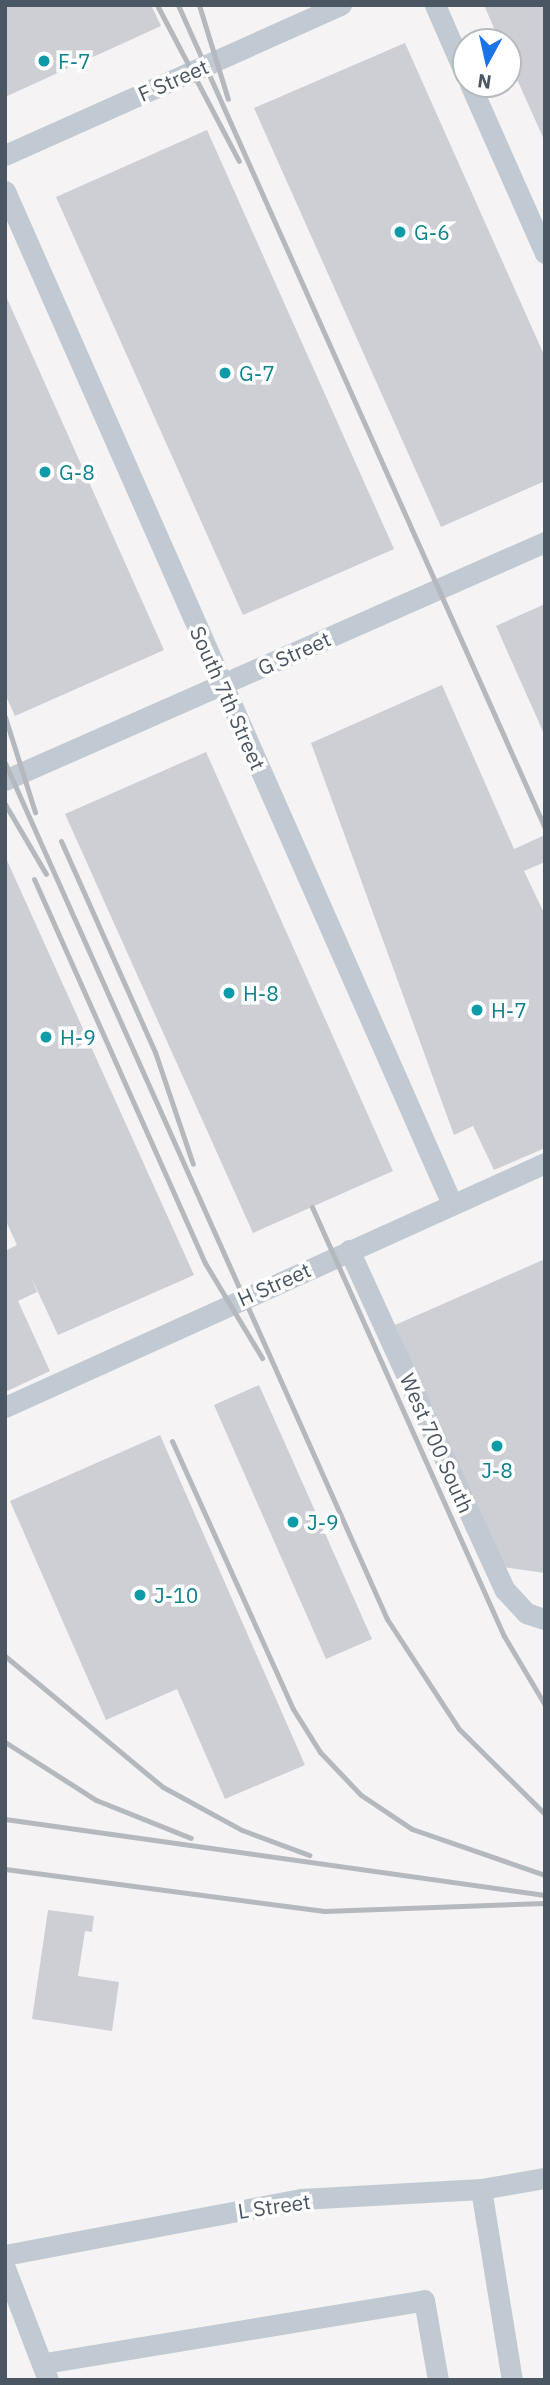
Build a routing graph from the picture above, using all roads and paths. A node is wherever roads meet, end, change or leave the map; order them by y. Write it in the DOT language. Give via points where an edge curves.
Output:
graph roads {
  1 [pos="341,5"];
  2 [pos="435,5"];
  3 [pos="452,44"];
  4 [pos="476,98"];
  5 [pos="5,155"];
  6 [pos="5,191"];
  7 [pos="545,253"];
  8 [pos="545,542"];
  9 [pos="222,684"];
  10 [pos="5,780"];
  11 [pos="545,1163"];
  12 [pos="452,1204"];
  13 [pos="349,1250"];
  14 [pos="5,1408"];
  15 [pos="545,1619"];
  16 [pos="545,2178"];
  17 [pos="481,2189"];
  18 [pos="5,2255"];
  19 [pos="5,2267"];
  20 [pos="46,2372"];
  21 [pos="438,2380"];
  22 [pos="512,2380"];
  1 -- 5 [label="lane, F Street"];
  2 -- 3 [label="lane"];
  4 -- 7 [label="lane"];
  6 -- 9 [label="lane, South 7th Street"];
  8 -- 9 [label="lane, G Street"];
  9 -- 10 [label="lane, G Street"];
  9 -- 12 [label="lane, South 7th Street"];
  11 -- 12 [label="lane, H Street"];
  12 -- 13 [label="lane, H Street"];
  13 -- 14 [label="lane, H Street"];
  13 -- 15 [label="lane, West 700 South" via="504,1589 526,1613"];
  16 -- 17 [label="lane, L Street"];
  17 -- 18 [label="lane, L Street" via="301,2199"];
  17 -- 22 [label="lane"];
  19 -- 20 [label="lane"];
  20 -- 21 [label="lane" via="424,2300"];
}
